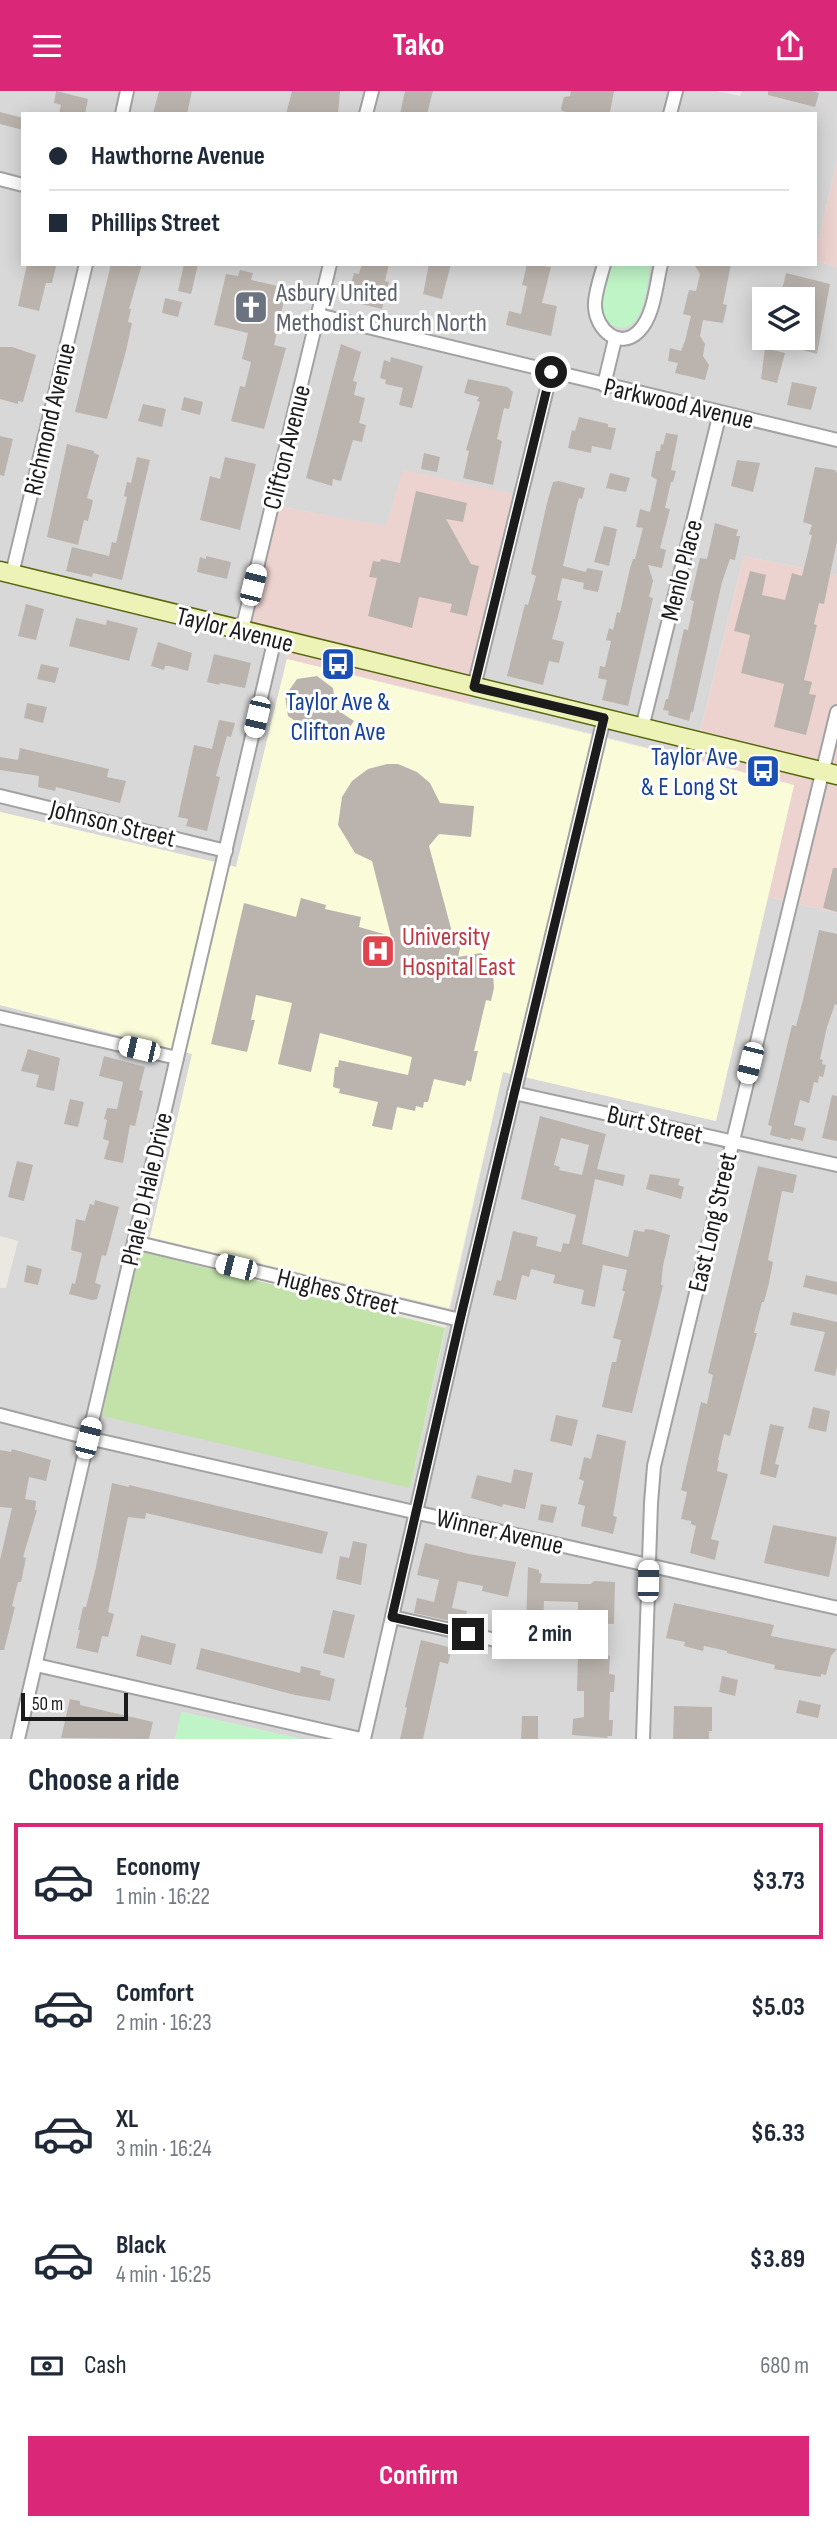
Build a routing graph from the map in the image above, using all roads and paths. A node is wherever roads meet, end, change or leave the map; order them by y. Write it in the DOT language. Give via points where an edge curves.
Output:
graph roads {
  1 [pos="127,91"];
  2 [pos="372,91"];
  3 [pos="676,91"];
  4 [pos="122,112"];
  5 [pos="367,112"];
  6 [pos="671,112"];
  7 [pos="0,179"];
  8 [pos="21,184"];
  9 [pos="85,266"];
  10 [pos="330,266"];
  11 [pos="604,266"];
  12 [pos="661,266"];
  13 [pos="318,315"];
  14 [pos="615,339"];
  15 [pos="551,372"];
  16 [pos="604,385"];
  17 [pos="720,413"];
  18 [pos="837,440"];
  19 [pos="6,573"];
  20 [pos="242,630"];
  21 [pos="275,638"];
  22 [pos="474,687"];
  23 [pos="837,712"];
  24 [pos="604,718"];
  25 [pos="642,728"];
  26 [pos="830,774"];
  27 [pos="0,796"];
  28 [pos="226,851"];
  29 [pos="0,1017"];
  30 [pos="177,1058"];
  31 [pos="514,1093"];
  32 [pos="731,1141"];
  33 [pos="837,1165"];
  34 [pos="134,1242"];
  35 [pos="460,1320"];
  36 [pos="0,1415"];
  37 [pos="88,1438"];
  38 [pos="417,1512"];
  39 [pos="649,1566"];
  40 [pos="837,1608"];
  41 [pos="392,1617"];
  42 [pos="518,1645"];
  43 [pos="36,1665"];
  44 [pos="19,1739"];
  45 [pos="363,1739"];
  46 [pos="643,1739"];
  1 -- 4 [label="street"];
  2 -- 5 [label="street"];
  3 -- 6 [label="street"];
  7 -- 8 [label="street"];
  9 -- 19 [label="street, Richmond Avenue"];
  10 -- 13 [label="street, Clifton Avenue"];
  11 -- 14 [label="street" via="594,305 597,321"];
  12 -- 14 [label="street" via="649,315 639,331"];
  13 -- 15 [label="street, Parkwood Avenue"];
  13 -- 20 [label="street, Clifton Avenue"];
  14 -- 16 [label="street"];
  15 -- 16 [label="street, Parkwood Avenue"];
  15 -- 22 [label="street"];
  16 -- 17 [label="street, Parkwood Avenue"];
  17 -- 18 [label="street, Parkwood Avenue"];
  17 -- 25 [label="street, Menlo Place"];
  19 -- 20 [label="main road, Taylor Avenue"];
  20 -- 21 [label="main road, Taylor Avenue"];
  21 -- 22 [label="main road, Taylor Avenue"];
  21 -- 28 [label="street, Phale D Hale Drive"];
  22 -- 24 [label="main road, Taylor Avenue"];
  23 -- 26 [label="street, East Long Street"];
  24 -- 25 [label="main road, Taylor Avenue"];
  24 -- 31 [label="street"];
  25 -- 26 [label="main road, Taylor Avenue"];
  26 -- 32 [label="street, East Long Street"];
  27 -- 28 [label="street, Johnson Street"];
  28 -- 30 [label="street, Phale D Hale Drive"];
  29 -- 30 [label="street"];
  30 -- 34 [label="street, Phale D Hale Drive"];
  31 -- 32 [label="street, Burt Street"];
  31 -- 35 [label="street"];
  32 -- 33 [label="street, Burt Street"];
  32 -- 39 [label="street, East Long Street" via="657,1450"];
  34 -- 35 [label="street, Hughes Street"];
  34 -- 37 [label="street, Phale D Hale Drive"];
  35 -- 38 [label="street"];
  36 -- 37 [label="street, Winner Avenue"];
  37 -- 38 [label="street, Winner Avenue"];
  37 -- 43 [label="street, Phale D Hale Drive"];
  38 -- 39 [label="street, Winner Avenue"];
  38 -- 41 [label="street"];
  39 -- 40 [label="street, Winner Avenue"];
  39 -- 46 [label="street, East Long Street"];
  41 -- 42 [label="street"];
  41 -- 45 [label="street"];
  43 -- 44 [label="street, Phale D Hale Drive"];
  43 -- 45 [label="street"];
}
